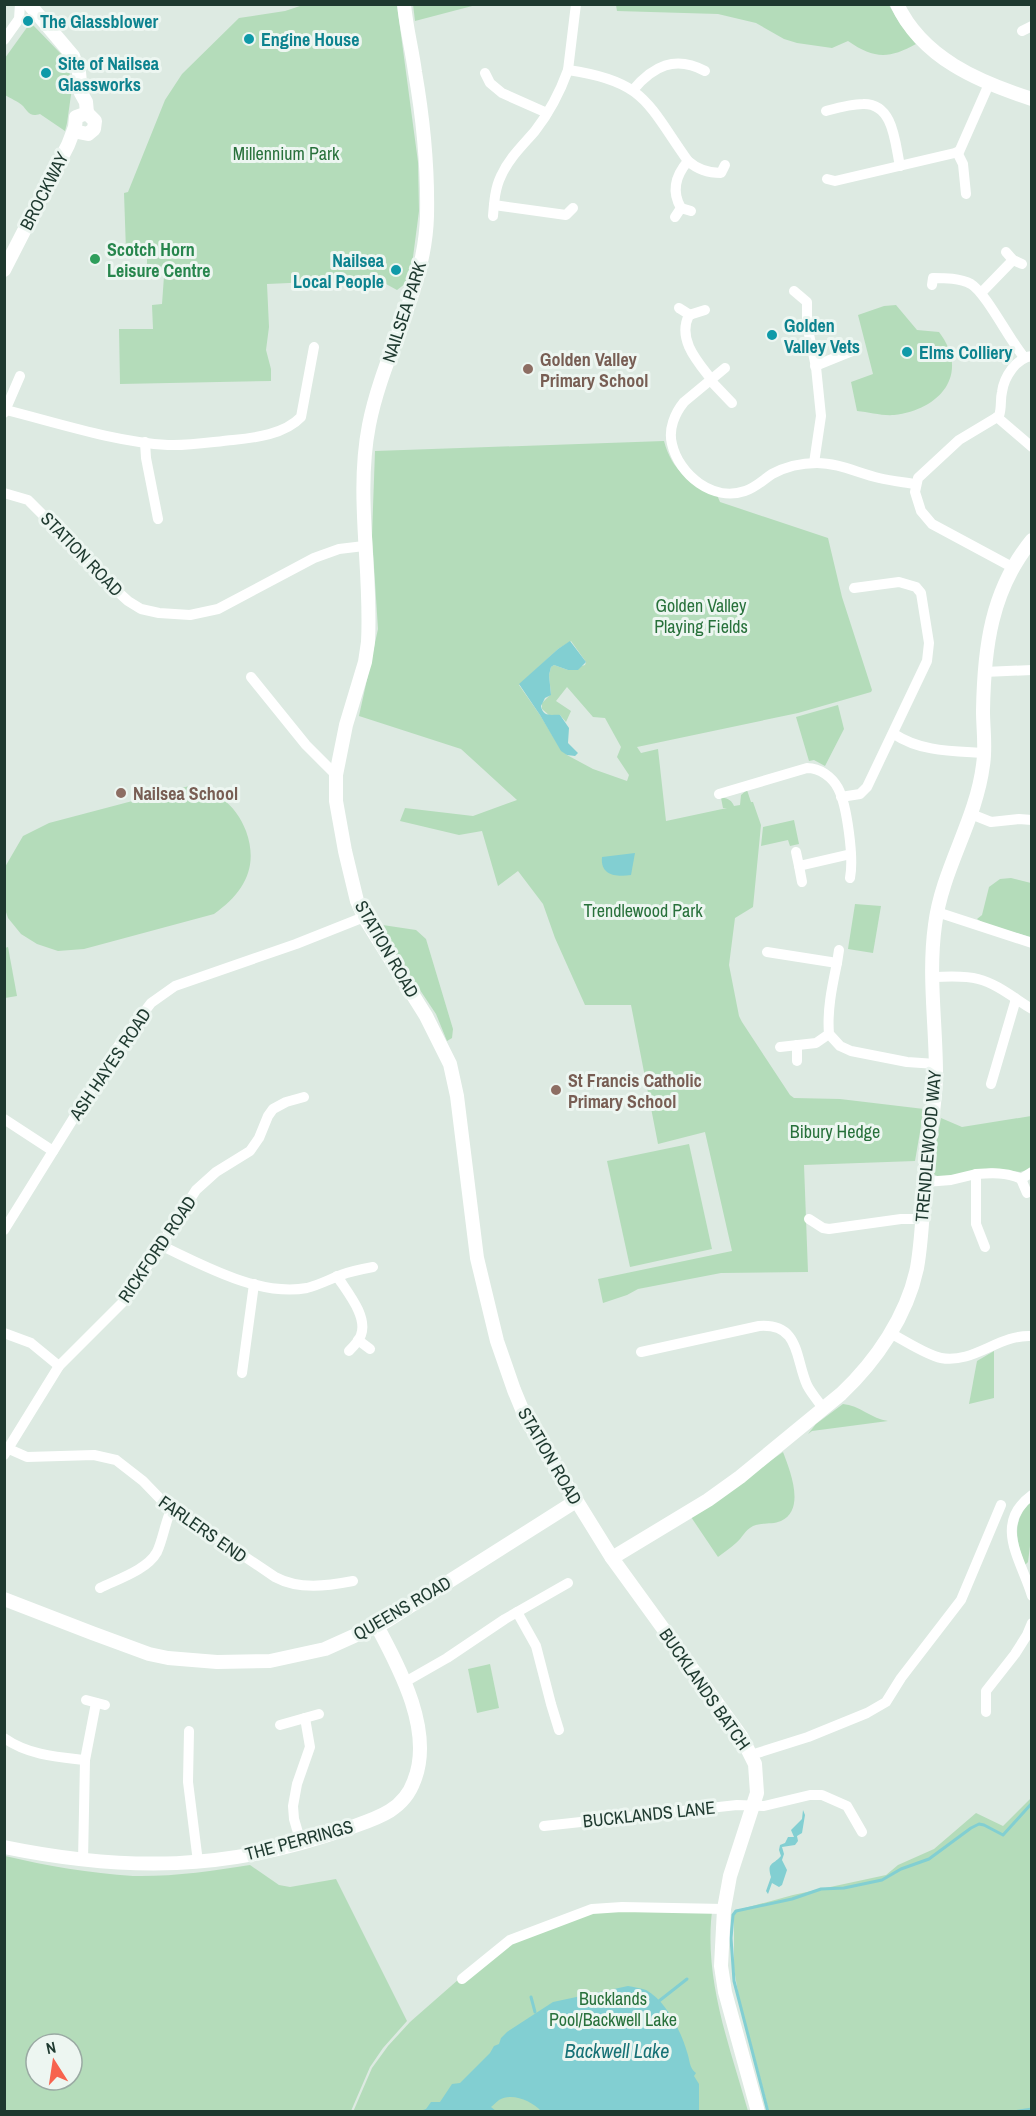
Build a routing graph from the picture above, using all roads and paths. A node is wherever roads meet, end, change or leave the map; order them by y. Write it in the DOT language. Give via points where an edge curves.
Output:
graph roads {
  1 [pos="404,4"];
  2 [pos="576,4"];
  3 [pos="900,5"];
  4 [pos="26,6"];
  5 [pos="4,40"];
  6 [pos="568,70"];
  7 [pos="708,71"];
  8 [pos="485,81"];
  9 [pos="989,84"];
  10 [pos="633,90"];
  11 [pos="1032,99"];
  12 [pos="829,106"];
  13 [pos="548,113"];
  14 [pos="957,152"];
  15 [pos="688,161"];
  16 [pos="900,166"];
  17 [pos="725,173"];
  18 [pos="833,184"];
  19 [pos="963,188"];
  20 [pos="682,212"];
  21 [pos="568,227"];
  22 [pos="1013,259"];
  23 [pos="4,270"];
  24 [pos="932,285"];
  25 [pos="794,291"];
  26 [pos="981,292"];
  27 [pos="679,308"];
  28 [pos="705,310"];
  29 [pos="690,315"];
  30 [pos="314,347"];
  31 [pos="852,351"];
  32 [pos="1028,357"];
  33 [pos="815,366"];
  34 [pos="725,369"];
  35 [pos="20,376"];
  36 [pos="711,379"];
  37 [pos="732,403"];
  38 [pos="5,412"];
  39 [pos="997,417"];
  40 [pos="145,442"];
  41 [pos="1032,447"];
  42 [pos="813,463"];
  43 [pos="915,484"];
  44 [pos="4,493"];
  45 [pos="160,514"];
  46 [pos="1032,540"];
  47 [pos="364,546"];
  48 [pos="1012,567"];
  49 [pos="854,588"];
  50 [pos="1032,670"];
  51 [pos="984,672"];
  52 [pos="251,677"];
  53 [pos="894,734"];
  54 [pos="984,753"];
  55 [pos="336,775"];
  56 [pos="719,794"];
  57 [pos="841,797"];
  58 [pos="971,814"];
  59 [pos="1031,819"];
  60 [pos="796,852"];
  61 [pos="851,854"];
  62 [pos="799,866"];
  63 [pos="850,878"];
  64 [pos="802,882"];
  65 [pos="937,912"];
  66 [pos="364,917"];
  67 [pos="1032,943"];
  68 [pos="839,950"];
  69 [pos="767,952"];
  70 [pos="837,963"];
  71 [pos="931,977"];
  72 [pos="1016,999"];
  73 [pos="1032,1009"];
  74 [pos="829,1034"];
  75 [pos="797,1046"];
  76 [pos="780,1047"];
  77 [pos="797,1061"];
  78 [pos="936,1064"];
  79 [pos="991,1084"];
  80 [pos="299,1095"];
  81 [pos="4,1119"];
  82 [pos="53,1151"];
  83 [pos="1032,1172"];
  84 [pos="976,1174"];
  85 [pos="1021,1179"];
  86 [pos="925,1182"];
  87 [pos="1027,1193"];
  88 [pos="922,1219"];
  89 [pos="809,1220"];
  90 [pos="4,1230"];
  91 [pos="162,1246"];
  92 [pos="986,1247"];
  93 [pos="373,1267"];
  94 [pos="338,1276"];
  95 [pos="254,1284"];
  96 [pos="4,1333"];
  97 [pos="890,1333"];
  98 [pos="1032,1336"];
  99 [pos="357,1340"];
  100 [pos="370,1349"];
  101 [pos="349,1351"];
  102 [pos="641,1352"];
  103 [pos="60,1366"];
  104 [pos="242,1373"];
  105 [pos="823,1408"];
  106 [pos="7,1452"];
  107 [pos="1032,1495"];
  108 [pos="576,1501"];
  109 [pos="1002,1505"];
  110 [pos="171,1510"];
  111 [pos="612,1558"];
  112 [pos="353,1581"];
  113 [pos="568,1583"];
  114 [pos="116,1595"];
  115 [pos="1032,1596"];
  116 [pos="4,1599"];
  117 [pos="517,1612"];
  118 [pos="1032,1623"];
  119 [pos="377,1626"];
  120 [pos="405,1682"];
  121 [pos="96,1702"];
  122 [pos="986,1712"];
  123 [pos="319,1714"];
  124 [pos="305,1718"];
  125 [pos="280,1725"];
  126 [pos="559,1730"];
  127 [pos="189,1731"];
  128 [pos="4,1738"];
  129 [pos="751,1755"];
  130 [pos="85,1760"];
  131 [pos="754,1806"];
  132 [pos="544,1826"];
  133 [pos="862,1832"];
  134 [pos="301,1843"];
  135 [pos="4,1847"];
  136 [pos="83,1861"];
  137 [pos="198,1862"];
  138 [pos="724,1909"];
  139 [pos="462,1979"];
  140 [pos="758,2112"];
  1 -- 47 [label="street, NAILSEA PARK" via="420,110 426,234 417,282 369,424 362,475"];
  2 -- 6 [label="street"];
  3 -- 9 [label="street" via="916,32 935,52"];
  4 -- 5 [label="street"];
  4 -- 23 [label="street, BROCKWAY" via="73,56 86,102 80,123"];
  6 -- 10 [label="street" via="605,77"];
  6 -- 13 [label="street"];
  7 -- 10 [label="street" via="687,65 663,66 646,75"];
  8 -- 13 [label="street"];
  9 -- 11 [label="street"];
  9 -- 14 [label="street"];
  10 -- 15 [label="street" via="657,114"];
  12 -- 16 [label="street" via="872,105 883,112 891,124"];
  13 -- 21 [label="street" via="504,169 493,211 569,212"];
  14 -- 16 [label="street"];
  14 -- 19 [label="street" via="963,164"];
  15 -- 17 [label="street" via="704,171"];
  15 -- 20 [label="street" via="675,183"];
  16 -- 18 [label="street"];
  22 -- 26 [label="street"];
  24 -- 26 [label="street" via="933,278 949,279 967,283"];
  25 -- 33 [label="street" via="812,299 807,325"];
  26 -- 32 [label="street"];
  27 -- 29 [label="street"];
  28 -- 29 [label="street"];
  29 -- 36 [label="street" via="685,328 687,340"];
  30 -- 40 [label="street" via="302,415 296,422 254,438 180,445"];
  31 -- 33 [label="street"];
  32 -- 39 [label="street" via="1014,367 1003,386"];
  33 -- 42 [label="street" via="821,416"];
  34 -- 36 [label="street"];
  35 -- 38 [label="street"];
  36 -- 37 [label="street"];
  36 -- 42 [label="street" via="682,404 671,430 675,456 694,481 714,490 740,492 781,470"];
  38 -- 40 [label="street"];
  39 -- 41 [label="street"];
  39 -- 43 [label="street" via="963,437"];
  40 -- 45 [label="street"];
  42 -- 43 [label="street" via="838,465"];
  43 -- 48 [label="street" via="916,501 928,521"];
  44 -- 47 [label="street, STATION ROAD" via="28,500 82,559 128,601 159,613 190,615 218,609 314,558"];
  46 -- 48 [label="street, TRENDLEWOOD WAY"];
  47 -- 55 [label="street, STATION ROAD" via="367,653"];
  48 -- 51 [label="street, TRENDLEWOOD WAY" via="990,624"];
  49 -- 53 [label="street" via="899,582 913,585 921,593 929,643 927,661"];
  50 -- 51 [label="street"];
  51 -- 54 [label="street, TRENDLEWOOD WAY"];
  52 -- 55 [label="street" via="306,745"];
  53 -- 54 [label="street" via="928,748"];
  53 -- 57 [label="street" via="866,789"];
  54 -- 58 [label="street, TRENDLEWOOD WAY"];
  55 -- 66 [label="street, STATION ROAD" via="339,822 352,884"];
  56 -- 57 [label="street" via="734,795 813,768 832,780"];
  57 -- 61 [label="street"];
  58 -- 59 [label="street" via="991,822"];
  58 -- 65 [label="street, TRENDLEWOOD WAY"];
  60 -- 62 [label="street"];
  61 -- 62 [label="street"];
  61 -- 63 [label="street"];
  62 -- 64 [label="street"];
  65 -- 67 [label="street"];
  65 -- 71 [label="street, TRENDLEWOOD WAY"];
  66 -- 82 [label="street, ASH HAYES ROAD" via="195,977 163,993 119,1045"];
  66 -- 108 [label="street, STATION ROAD" via="426,1016 450,1064 477,1258 497,1341 526,1419"];
  68 -- 70 [label="street"];
  69 -- 70 [label="street"];
  70 -- 74 [label="street" via="828,1011"];
  71 -- 72 [label="street" via="980,979"];
  71 -- 78 [label="street, TRENDLEWOOD WAY"];
  72 -- 73 [label="street"];
  72 -- 79 [label="street" via="990,1072"];
  74 -- 75 [label="street" via="818,1042"];
  74 -- 78 [label="street" via="851,1051"];
  75 -- 76 [label="street"];
  75 -- 77 [label="street"];
  78 -- 86 [label="street, TRENDLEWOOD WAY"];
  80 -- 91 [label="street, RICKFORD ROAD" via="273,1109 250,1151 200,1185"];
  81 -- 82 [label="street"];
  82 -- 90 [label="street, ASH HAYES ROAD"];
  83 -- 85 [label="street"];
  84 -- 85 [label="street" via="1003,1173"];
  84 -- 86 [label="street"];
  84 -- 92 [label="street" via="976,1224"];
  85 -- 87 [label="street"];
  86 -- 88 [label="street, TRENDLEWOOD WAY"];
  88 -- 89 [label="street" via="901,1218 833,1229"];
  88 -- 97 [label="street, TRENDLEWOOD WAY" via="913,1282"];
  91 -- 95 [label="street"];
  91 -- 103 [label="street, RICKFORD ROAD" via="127,1298"];
  93 -- 94 [label="street"];
  94 -- 95 [label="street" via="297,1289"];
  94 -- 99 [label="street" via="360,1317 361,1335"];
  95 -- 104 [label="street" via="240,1357"];
  96 -- 103 [label="street" via="32,1343"];
  97 -- 98 [label="street" via="945,1359 969,1356 1011,1338"];
  97 -- 105 [label="street, TRENDLEWOOD WAY" via="854,1381"];
  99 -- 100 [label="street"];
  99 -- 101 [label="street"];
  102 -- 105 [label="street" via="774,1326 793,1340 806,1382"];
  103 -- 106 [label="street, RICKFORD ROAD"];
  105 -- 111 [label="street, TRENDLEWOOD WAY" via="708,1500"];
  106 -- 110 [label="street, FARLERS END" via="27,1458 109,1457 120,1462"];
  107 -- 115 [label="street" via="1018,1508 1011,1533"];
  108 -- 111 [label="street, STATION ROAD"];
  108 -- 119 [label="street, QUEENS ROAD"];
  109 -- 129 [label="street" via="961,1600 886,1702 808,1737"];
  110 -- 112 [label="street, FARLERS END" via="281,1580 337,1589"];
  110 -- 114 [label="street" via="153,1558 105,1586"];
  111 -- 129 [label="street, BUCKLANDS BATCH"];
  113 -- 117 [label="street" via="560,1594"];
  116 -- 119 [label="street, QUEENS ROAD" via="149,1654 186,1660 270,1661 325,1648"];
  117 -- 120 [label="street"];
  117 -- 126 [label="street" via="536,1646 551,1720"];
  118 -- 122 [label="street" via="1015,1654 986,1691"];
  119 -- 120 [label="street, THE PERRINGS"];
  120 -- 134 [label="street, THE PERRINGS" via="414,1709 419,1747 411,1788 386,1814"];
  121 -- 130 [label="street"];
  123 -- 124 [label="street"];
  124 -- 125 [label="street"];
  124 -- 134 [label="street" via="310,1747 293,1806"];
  127 -- 137 [label="street" via="183,1743"];
  128 -- 130 [label="street" via="37,1753"];
  129 -- 131 [label="street, BUCKLANDS BATCH" via="757,1781"];
  130 -- 136 [label="street"];
  131 -- 132 [label="street, BUCKLANDS LANE"];
  131 -- 133 [label="street, BUCKLANDS LANE" via="822,1795 848,1807"];
  131 -- 138 [label="street, BUCKLANDS BATCH" via="730,1876"];
  134 -- 137 [label="street, THE PERRINGS"];
  135 -- 136 [label="street, THE PERRINGS"];
  136 -- 137 [label="street, THE PERRINGS"];
  138 -- 139 [label="street" via="592,1909 509,1940"];
  138 -- 140 [label="street, BUCKLANDS BATCH" via="724,1992"];
}
